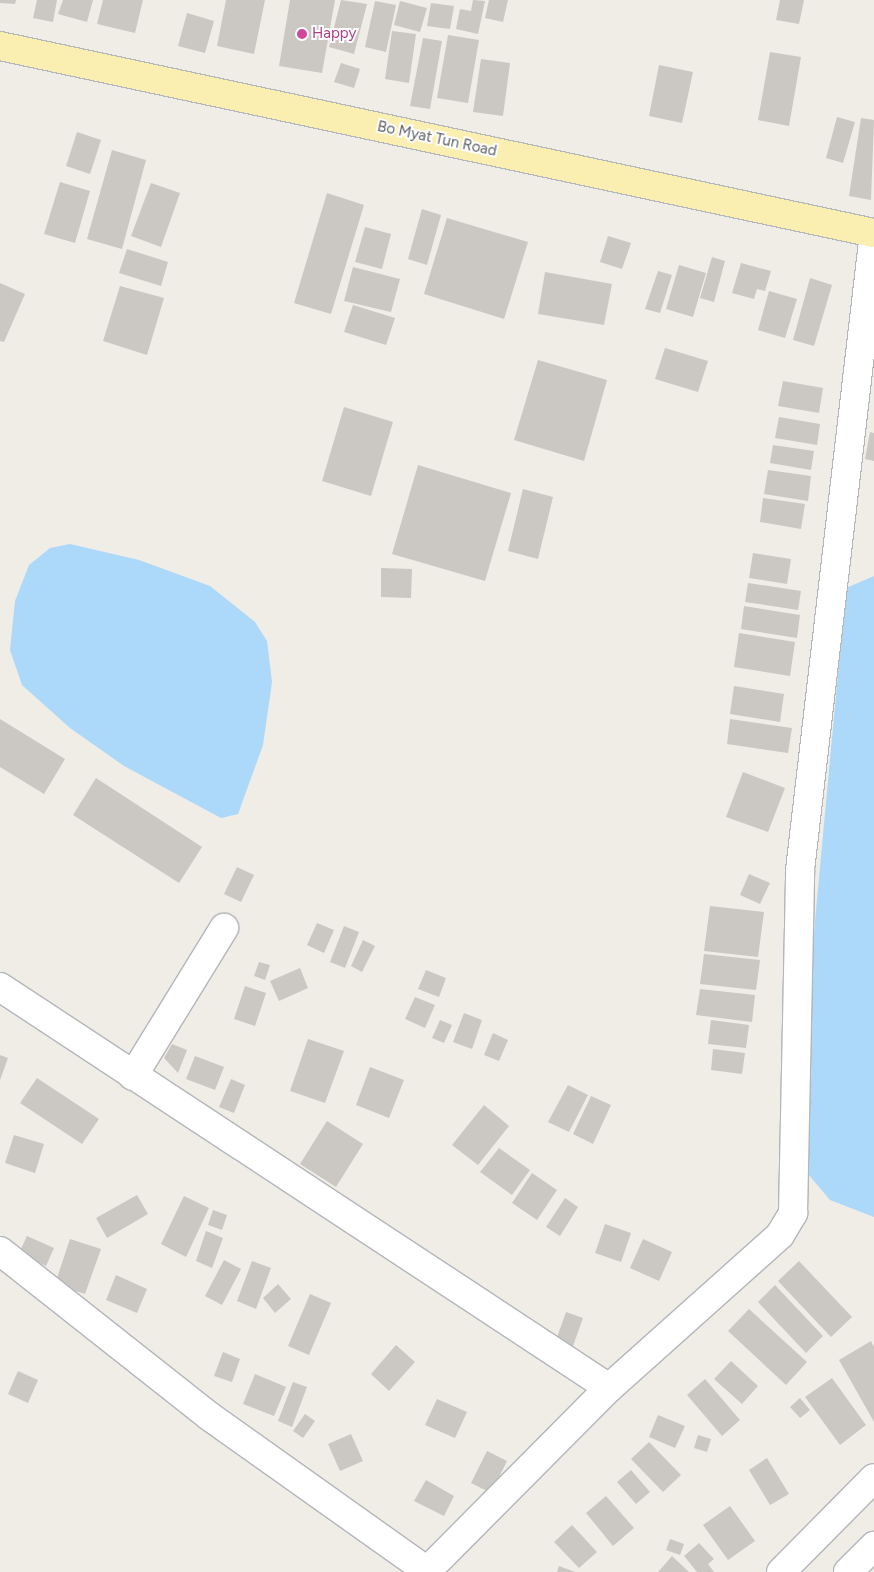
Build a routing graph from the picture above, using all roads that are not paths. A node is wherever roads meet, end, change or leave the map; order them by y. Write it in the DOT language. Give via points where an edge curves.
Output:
graph roads {
  1 [pos="0,46"];
  2 [pos="874,232"];
  3 [pos="224,928"];
  4 [pos="0,987"];
  5 [pos="133,1076"];
  6 [pos="0,1251"];
  7 [pos="609,1388"];
  8 [pos="874,1478"];
  9 [pos="874,1546"];
  10 [pos="427,1572"];
  11 [pos="781,1572"];
  12 [pos="848,1572"];
  1 -- 2 [label="main road, Bo Myat Tun Road"];
  2 -- 7 [label="street" via="800,870 793,1214 780,1235"];
  3 -- 5 [label="street"];
  4 -- 5 [label="street"];
  5 -- 7 [label="street"];
  6 -- 10 [label="street" via="209,1416"];
  7 -- 10 [label="street"];
  8 -- 11 [label="street"];
  9 -- 12 [label="street"];
}
